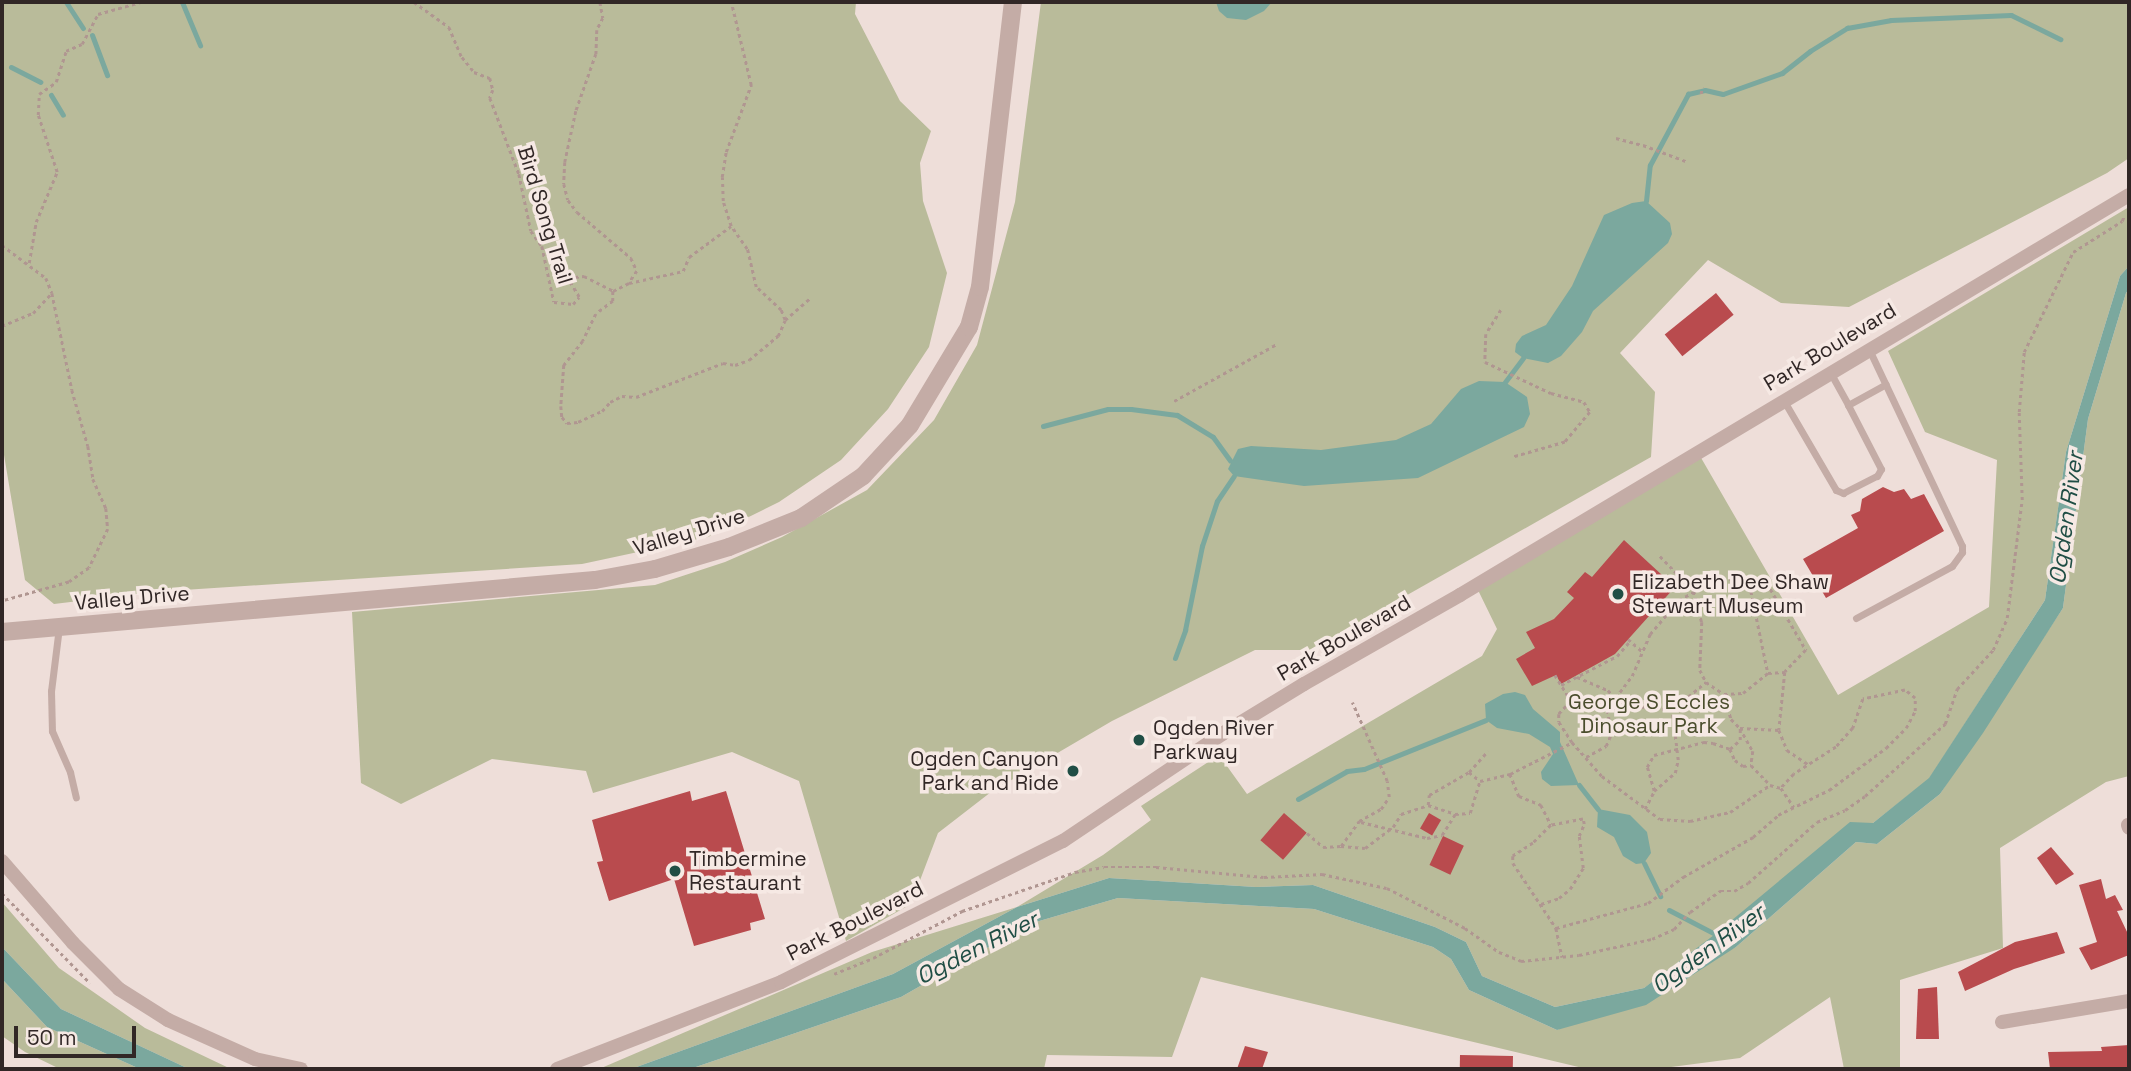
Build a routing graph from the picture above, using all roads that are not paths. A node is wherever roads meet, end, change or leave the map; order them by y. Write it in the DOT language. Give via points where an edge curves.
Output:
graph roads {
  1 [pos="1013,2"];
  2 [pos="2128,202"];
  3 [pos="1869,349"];
  4 [pos="1830,372"];
  5 [pos="1886,384"];
  6 [pos="1783,399"];
  7 [pos="1848,405"];
  8 [pos="1856,618"];
  9 [pos="59,627"];
  10 [pos="2,632"];
  11 [pos="76,797"];
  12 [pos="2,861"];
  13 [pos="2129,1001"];
  14 [pos="2002,1022"];
  15 [pos="301,1069"];
  16 [pos="557,1069"];
  1 -- 9 [label="street, Valley Drive" via="980,287 969,327 910,425 863,476 802,518 729,547 655,569 595,580"];
  2 -- 3 [label="street, Park Boulevard"];
  3 -- 4 [label="street, Park Boulevard"];
  3 -- 5 [label="lane"];
  4 -- 6 [label="street, Park Boulevard"];
  4 -- 7 [label="lane"];
  5 -- 7 [label="lane"];
  5 -- 8 [label="lane" via="1962,552 1952,566"];
  6 -- 7 [label="lane" via="1836,490 1843,493 1877,476 1881,469"];
  6 -- 16 [label="street, Park Boulevard" via="1243,721 1063,841 780,982"];
  9 -- 10 [label="street, Valley Drive"];
  9 -- 11 [label="lane" via="51,691 52,731"];
  12 -- 15 [label="street" via="119,989 168,1020 255,1059"];
  13 -- 14 [label="street"];
}
